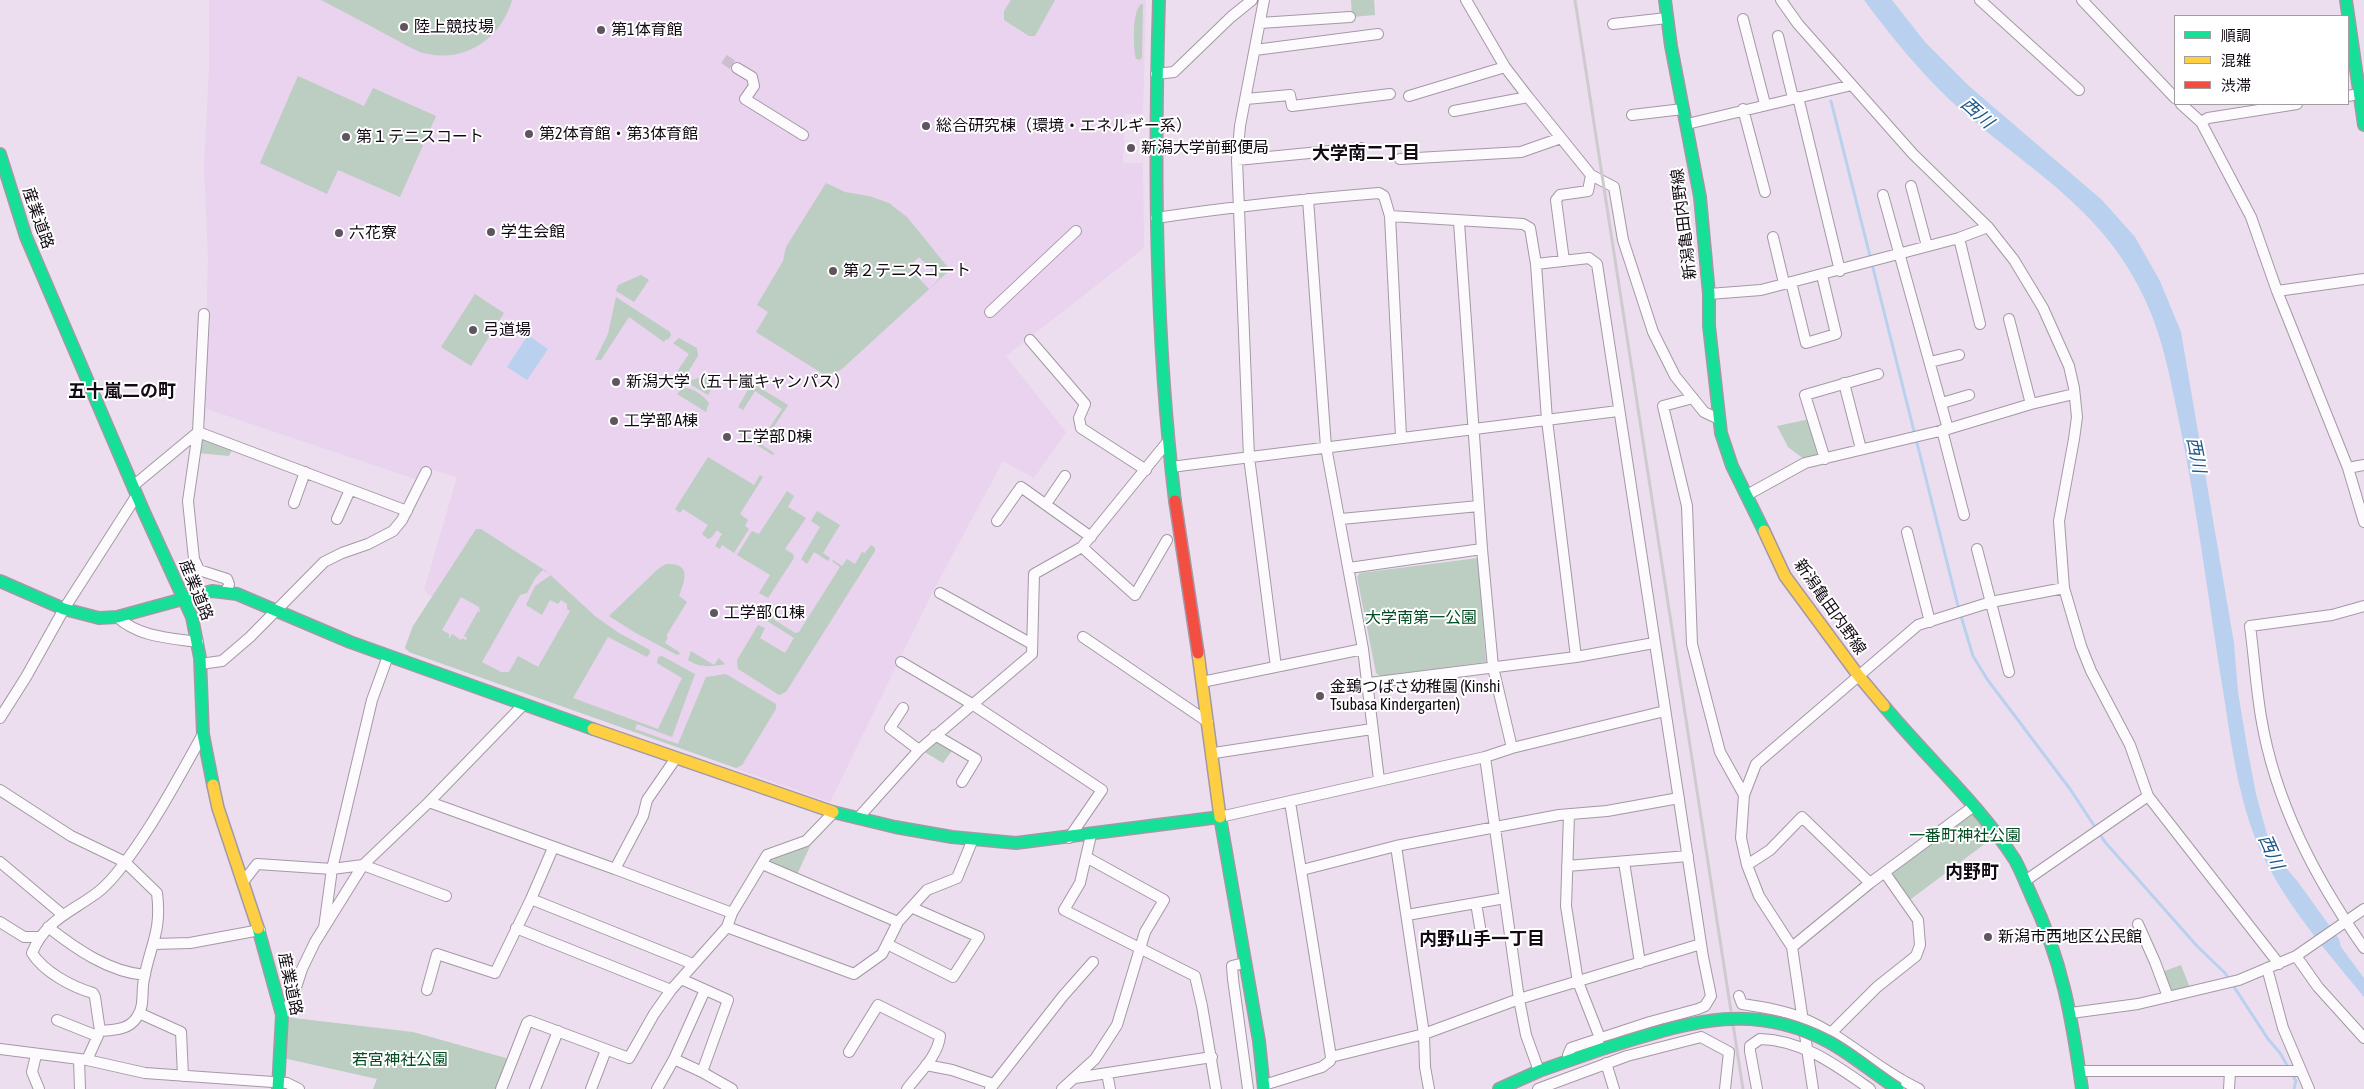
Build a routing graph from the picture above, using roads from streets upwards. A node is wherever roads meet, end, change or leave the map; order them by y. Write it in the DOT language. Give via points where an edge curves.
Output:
graph roads {
  1 [pos="1159,0"];
  2 [pos="1252,0"];
  3 [pos="1264,0"];
  4 [pos="1466,0"];
  5 [pos="1665,0"];
  6 [pos="1781,0"];
  7 [pos="1980,0"];
  8 [pos="2082,0"];
  9 [pos="2346,0"];
  10 [pos="2348,15"];
  11 [pos="1350,17"];
  12 [pos="1667,18"];
  13 [pos="1743,19"];
  14 [pos="1260,23"];
  15 [pos="1613,24"];
  16 [pos="2349,26"];
  17 [pos="1378,34"];
  18 [pos="1778,36"];
  19 [pos="1255,50"];
  20 [pos="1505,67"];
  21 [pos="737,68"];
  22 [pos="1156,74"];
  23 [pos="1852,85"];
  24 [pos="2079,90"];
  25 [pos="1390,94"];
  26 [pos="2357,94"];
  27 [pos="1409,96"];
  28 [pos="1528,97"];
  29 [pos="2174,97"];
  30 [pos="1796,98"];
  31 [pos="1246,99"];
  32 [pos="1765,104"];
  33 [pos="2182,105"];
  34 [pos="2291,105"];
  35 [pos="1683,109"];
  36 [pos="1743,109"];
  37 [pos="1454,111"];
  38 [pos="1632,115"];
  39 [pos="2201,122"];
  40 [pos="1687,124"];
  41 [pos="2364,124"];
  42 [pos="803,135"];
  43 [pos="1561,138"];
  44 [pos="1362,148"];
  45 [pos="0,154"];
  46 [pos="1400,159"];
  47 [pos="1237,160"];
  48 [pos="1591,176"];
  49 [pos="1911,186"];
  50 [pos="1765,192"];
  51 [pos="1883,195"];
  52 [pos="1308,199"];
  53 [pos="1239,206"];
  54 [pos="1390,216"];
  55 [pos="1156,218"];
  56 [pos="1459,222"];
  57 [pos="1988,227"];
  58 [pos="1076,231"];
  59 [pos="1773,237"];
  60 [pos="1958,238"];
  61 [pos="1927,246"];
  62 [pos="1900,253"];
  63 [pos="1564,261"];
  64 [pos="1536,264"];
  65 [pos="1840,271"];
  66 [pos="1822,275"];
  67 [pos="2364,279"];
  68 [pos="1788,283"];
  69 [pos="2277,291"];
  70 [pos="1709,294"];
  71 [pos="990,312"];
  72 [pos="204,314"];
  73 [pos="2009,319"];
  74 [pos="1980,324"];
  75 [pos="1030,340"];
  76 [pos="1959,355"];
  77 [pos="1930,362"];
  78 [pos="1878,374"];
  79 [pos="1844,384"];
  80 [pos="2074,394"];
  81 [pos="1968,395"];
  82 [pos="1693,398"];
  83 [pos="1942,404"];
  84 [pos="2031,404"];
  85 [pos="1618,411"];
  86 [pos="1719,418"];
  87 [pos="1547,420"];
  88 [pos="1474,428"];
  89 [pos="1945,429"];
  90 [pos="198,432"];
  91 [pos="1401,436"];
  92 [pos="1169,440"];
  93 [pos="1326,447"];
  94 [pos="1861,449"];
  95 [pos="1249,457"];
  96 [pos="1825,459"];
  97 [pos="2364,464"];
  98 [pos="1172,467"];
  99 [pos="2348,468"];
  100 [pos="1146,470"];
  101 [pos="305,472"];
  102 [pos="426,472"];
  103 [pos="1065,476"];
  104 [pos="135,490"];
  105 [pos="350,490"];
  106 [pos="1747,496"];
  107 [pos="294,503"];
  108 [pos="1046,504"];
  109 [pos="1479,506"];
  110 [pos="407,511"];
  111 [pos="1964,514"];
  112 [pos="337,519"];
  113 [pos="1341,519"];
  114 [pos="997,521"];
  115 [pos="2364,522"];
  116 [pos="1907,532"];
  117 [pos="1091,537"];
  118 [pos="1167,540"];
  119 [pos="1082,547"];
  120 [pos="1482,548"];
  121 [pos="1977,549"];
  122 [pos="1349,568"];
  123 [pos="0,581"];
  124 [pos="2064,588"];
  125 [pos="226,592"];
  126 [pos="940,593"];
  127 [pos="184,596"];
  128 [pos="1991,602"];
  129 [pos="2364,606"];
  130 [pos="64,609"];
  131 [pos="274,611"];
  132 [pos="117,617"];
  133 [pos="1930,622"];
  134 [pos="1083,637"];
  135 [pos="198,642"];
  136 [pos="1654,643"];
  137 [pos="1032,644"];
  138 [pos="1364,649"];
  139 [pos="388,656"];
  140 [pos="1576,658"];
  141 [pos="901,662"];
  142 [pos="200,664"];
  143 [pos="1276,667"];
  144 [pos="1493,667"];
  145 [pos="2009,672"];
  146 [pos="1858,675"];
  147 [pos="1202,682"];
  148 [pos="1368,683"];
  149 [pos="524,704"];
  150 [pos="972,704"];
  151 [pos="903,708"];
  152 [pos="1665,711"];
  153 [pos="0,718"];
  154 [pos="1208,722"];
  155 [pos="1372,729"];
  156 [pos="203,734"];
  157 [pos="935,735"];
  158 [pos="1512,748"];
  159 [pos="919,750"];
  160 [pos="1214,753"];
  161 [pos="1485,757"];
  162 [pos="676,758"];
  163 [pos="1379,780"];
  164 [pos="962,782"];
  165 [pos="0,790"];
  166 [pos="1744,796"];
  167 [pos="2148,796"];
  168 [pos="1679,798"];
  169 [pos="430,802"];
  170 [pos="1290,802"];
  171 [pos="1974,806"];
  172 [pos="834,812"];
  173 [pos="1569,815"];
  174 [pos="859,817"];
  175 [pos="1220,817"];
  176 [pos="1495,828"];
  177 [pos="1091,835"];
  178 [pos="1069,838"];
  179 [pos="973,839"];
  180 [pos="1396,846"];
  181 [pos="553,848"];
  182 [pos="1688,856"];
  183 [pos="1086,858"];
  184 [pos="0,862"];
  185 [pos="125,862"];
  186 [pos="1624,862"];
  187 [pos="762,864"];
  188 [pos="363,865"];
  189 [pos="1747,865"];
  190 [pos="1567,866"];
  191 [pos="615,868"];
  192 [pos="332,869"];
  193 [pos="1302,870"];
  194 [pos="1885,873"];
  195 [pos="2025,881"];
  196 [pos="243,882"];
  197 [pos="1870,884"];
  198 [pos="446,896"];
  199 [pos="1506,898"];
  200 [pos="531,899"];
  201 [pos="1476,903"];
  202 [pos="913,908"];
  203 [pos="2364,909"];
  204 [pos="732,914"];
  205 [pos="63,915"];
  206 [pos="1408,915"];
  207 [pos="0,922"];
  208 [pos="898,922"];
  209 [pos="2344,923"];
  210 [pos="2138,924"];
  211 [pos="48,927"];
  212 [pos="324,928"];
  213 [pos="516,928"];
  214 [pos="727,928"];
  215 [pos="260,930"];
  216 [pos="38,937"];
  217 [pos="1482,939"];
  218 [pos="154,944"];
  219 [pos="887,944"];
  220 [pos="1701,944"];
  221 [pos="1792,946"];
  222 [pos="1141,948"];
  223 [pos="2364,948"];
  224 [pos="2296,956"];
  225 [pos="1093,962"];
  226 [pos="1244,963"];
  227 [pos="1640,963"];
  228 [pos="693,964"];
  229 [pos="2279,964"];
  230 [pos="2267,968"];
  231 [pos="145,975"];
  232 [pos="681,979"];
  233 [pos="1578,982"];
  234 [pos="427,990"];
  235 [pos="671,990"];
  236 [pos="705,990"];
  237 [pos="1739,996"];
  238 [pos="2168,998"];
  239 [pos="1519,999"];
  240 [pos="139,1013"];
  241 [pos="2071,1013"];
  242 [pos="282,1015"];
  243 [pos="1804,1018"];
  244 [pos="57,1020"];
  245 [pos="558,1031"];
  246 [pos="98,1033"];
  247 [pos="1424,1034"];
  248 [pos="1830,1034"];
  249 [pos="2364,1038"];
  250 [pos="1602,1043"];
  251 [pos="0,1049"];
  252 [pos="606,1050"];
  253 [pos="1808,1050"];
  254 [pos="849,1052"];
  255 [pos="36,1055"];
  256 [pos="1212,1057"];
  257 [pos="1331,1057"];
  258 [pos="674,1059"];
  259 [pos="83,1060"];
  260 [pos="1606,1063"];
  261 [pos="926,1065"];
  262 [pos="1539,1071"];
  263 [pos="2079,1071"];
  264 [pos="2301,1071"];
  265 [pos="702,1072"];
  266 [pos="2230,1072"];
  267 [pos="1107,1073"];
  268 [pos="183,1076"];
  269 [pos="1075,1078"];
  270 [pos="714,1085"];
  271 [pos="278,1086"];
  272 [pos="991,1086"];
  273 [pos="1264,1087"];
  274 [pos="39,1089"];
  275 [pos="80,1089"];
  276 [pos="299,1089"];
  277 [pos="501,1089"];
  278 [pos="535,1089"];
  279 [pos="591,1089"];
  280 [pos="657,1089"];
  281 [pos="732,1089"];
  282 [pos="907,1089"];
  283 [pos="1062,1089"];
  284 [pos="1110,1089"];
  285 [pos="1216,1089"];
  286 [pos="1248,1089"];
  287 [pos="1429,1089"];
  288 [pos="1499,1089"];
  289 [pos="1538,1089"];
  290 [pos="1614,1089"];
  291 [pos="1725,1089"];
  292 [pos="1757,1089"];
  293 [pos="1813,1089"];
  294 [pos="1870,1089"];
  295 [pos="1898,1089"];
  296 [pos="1920,1089"];
  297 [pos="2082,1089"];
  298 [pos="2229,1089"];
  299 [pos="2309,1089"];
  1 -- 22 [label="street"];
  2 -- 22 [label="street" via="1174,72"];
  3 -- 14 [label="street"];
  4 -- 20 [label="street"];
  5 -- 12 [label="street, 新潟亀田内野線"];
  6 -- 23 [label="street"];
  7 -- 24 [label="street"];
  8 -- 29 [label="street"];
  9 -- 10 [label="street"];
  11 -- 14 [label="street"];
  12 -- 15 [label="street"];
  12 -- 35 [label="street, 新潟亀田内野線"];
  13 -- 32 [label="street"];
  14 -- 19 [label="street"];
  16 -- 26 [label="street"];
  17 -- 19 [label="street"];
  18 -- 30 [label="street"];
  19 -- 31 [label="street"];
  20 -- 27 [label="street"];
  20 -- 28 [label="street"];
  21 -- 42 [label="street" via="752,77 754,86 745,99"];
  22 -- 55 [label="street"];
  23 -- 30 [label="street"];
  23 -- 57 [label="street" via="1913,154"];
  25 -- 31 [label="street" via="1292,106 1290,95"];
  26 -- 41 [label="street"];
  28 -- 37 [label="street"];
  28 -- 43 [label="street"];
  30 -- 32 [label="street"];
  30 -- 65 [label="street"];
  31 -- 47 [label="street"];
  32 -- 36 [label="street"];
  33 -- 39 [label="street"];
  34 -- 39 [label="street" via="2208,118"];
  35 -- 38 [label="street"];
  35 -- 40 [label="street, 新潟亀田内野線"];
  36 -- 40 [label="street"];
  36 -- 50 [label="street"];
  39 -- 69 [label="street" via="2251,217"];
  40 -- 70 [label="street, 新潟亀田内野線" via="1700,197"];
  43 -- 46 [label="street" via="1521,152"];
  43 -- 48 [label="street"];
  44 -- 47 [label="street"];
  45 -- 104 [label="street, 産業道路" via="26,237"];
  47 -- 53 [label="street"];
  48 -- 63 [label="street" via="1588,191 1560,195 1556,200"];
  48 -- 82 [label="street" via="1614,187 1623,240 1653,332 1675,376"];
  49 -- 61 [label="street"];
  51 -- 62 [label="street"];
  52 -- 53 [label="street"];
  52 -- 54 [label="street" via="1379,193 1387,202"];
  52 -- 93 [label="street"];
  53 -- 55 [label="street"];
  53 -- 95 [label="street"];
  54 -- 56 [label="street"];
  54 -- 91 [label="street"];
  55 -- 92 [label="street" via="1160,330"];
  56 -- 64 [label="street" via="1527,225"];
  56 -- 88 [label="street"];
  57 -- 60 [label="street"];
  57 -- 80 [label="street" via="2014,260 2043,308 2069,366"];
  58 -- 71 [label="street"];
  59 -- 68 [label="street"];
  60 -- 61 [label="street"];
  60 -- 74 [label="street"];
  61 -- 62 [label="street"];
  62 -- 65 [label="street"];
  62 -- 77 [label="street"];
  63 -- 64 [label="street"];
  63 -- 85 [label="street" via="1589,258 1597,264"];
  64 -- 87 [label="street"];
  65 -- 66 [label="street"];
  66 -- 68 [label="street"];
  66 -- 68 [label="street" via="1836,334 1806,343"];
  67 -- 69 [label="street"];
  68 -- 70 [label="street" via="1762,290"];
  69 -- 99 [label="street"];
  70 -- 86 [label="street, 新潟亀田内野線" via="1709,326"];
  72 -- 90 [label="street"];
  73 -- 84 [label="street"];
  75 -- 100 [label="street" via="1085,404 1079,418 1081,428"];
  76 -- 77 [label="street"];
  77 -- 83 [label="street"];
  78 -- 79 [label="street"];
  79 -- 94 [label="street"];
  79 -- 96 [label="street" via="1805,395"];
  80 -- 84 [label="street"];
  80 -- 124 [label="street" via="2077,417 2059,521"];
  81 -- 83 [label="street"];
  82 -- 86 [label="street" via="1704,412"];
  82 -- 166 [label="street" via="1663,406 1687,506 1692,644 1720,752"];
  83 -- 89 [label="street"];
  84 -- 89 [label="street"];
  85 -- 87 [label="street"];
  85 -- 136 [label="street"];
  86 -- 106 [label="street, 新潟亀田内野線" via="1732,466"];
  87 -- 88 [label="street"];
  87 -- 140 [label="street"];
  88 -- 91 [label="street"];
  88 -- 109 [label="street"];
  89 -- 94 [label="street"];
  89 -- 111 [label="street"];
  90 -- 101 [label="street"];
  90 -- 104 [label="street"];
  90 -- 125 [label="street" via="188,501 194,560 198,570 227,579"];
  91 -- 93 [label="street"];
  92 -- 98 [label="street"];
  92 -- 100 [label="street"];
  93 -- 95 [label="street"];
  93 -- 113 [label="street"];
  94 -- 96 [label="street"];
  95 -- 98 [label="street"];
  95 -- 143 [label="street"];
  96 -- 106 [label="street" via="1804,463"];
  97 -- 99 [label="street"];
  98 -- 147 [label="street"];
  99 -- 115 [label="street"];
  100 -- 117 [label="street"];
  101 -- 105 [label="street"];
  101 -- 107 [label="street"];
  102 -- 110 [label="street"];
  103 -- 108 [label="street"];
  104 -- 127 [label="street, 産業道路"];
  104 -- 130 [label="street"];
  105 -- 110 [label="street"];
  105 -- 112 [label="street"];
  106 -- 146 [label="street, 新潟亀田内野線" via="1785,576"];
  108 -- 114 [label="street" via="1021,487"];
  108 -- 117 [label="street"];
  109 -- 113 [label="street"];
  109 -- 120 [label="street"];
  110 -- 131 [label="street" via="393,531 324,562"];
  113 -- 122 [label="street"];
  116 -- 133 [label="street"];
  117 -- 119 [label="street"];
  118 -- 119 [label="street" via="1135,595"];
  119 -- 137 [label="street" via="1034,574"];
  120 -- 122 [label="street"];
  120 -- 144 [label="street"];
  121 -- 128 [label="street"];
  122 -- 138 [label="street"];
  123 -- 130 [label="street"];
  124 -- 128 [label="street"];
  124 -- 167 [label="street" via="2090,671 2130,745"];
  125 -- 127 [label="street"];
  125 -- 131 [label="street"];
  126 -- 137 [label="street"];
  127 -- 132 [label="street"];
  127 -- 135 [label="street, 産業道路"];
  128 -- 133 [label="street"];
  128 -- 145 [label="street"];
  129 -- 209 [label="street" via="2332,615 2250,626 2261,717 2273,767 2298,839"];
  130 -- 132 [label="street" via="99,618"];
  130 -- 153 [label="street"];
  131 -- 139 [label="street"];
  131 -- 142 [label="street" via="222,661"];
  132 -- 135 [label="street" via="138,631"];
  133 -- 146 [label="street" via="1918,625"];
  134 -- 154 [label="street"];
  135 -- 142 [label="street, 産業道路"];
  136 -- 140 [label="street"];
  136 -- 152 [label="street"];
  137 -- 150 [label="street" via="1032,654"];
  138 -- 143 [label="street"];
  138 -- 148 [label="street"];
  139 -- 149 [label="street"];
  139 -- 192 [label="street" via="372,700"];
  140 -- 144 [label="street"];
  141 -- 150 [label="street"];
  142 -- 156 [label="street, 産業道路"];
  143 -- 147 [label="street"];
  144 -- 148 [label="street"];
  144 -- 158 [label="street"];
  146 -- 166 [label="street" via="1756,764"];
  146 -- 171 [label="street, 新潟亀田内野線" via="1919,748"];
  147 -- 154 [label="street"];
  148 -- 155 [label="street"];
  149 -- 162 [label="street"];
  149 -- 169 [label="street"];
  150 -- 157 [label="street"];
  150 -- 178 [label="street" via="1102,790"];
  151 -- 159 [label="street" via="890,728"];
  152 -- 158 [label="street"];
  152 -- 168 [label="street"];
  154 -- 160 [label="street"];
  155 -- 160 [label="street"];
  155 -- 163 [label="street"];
  156 -- 185 [label="street"];
  156 -- 196 [label="street, 産業道路" via="218,808"];
  157 -- 159 [label="street"];
  157 -- 164 [label="street" via="976,759"];
  158 -- 161 [label="street"];
  159 -- 174 [label="street"];
  160 -- 175 [label="street"];
  161 -- 163 [label="street"];
  161 -- 176 [label="street"];
  162 -- 172 [label="street"];
  162 -- 191 [label="street" via="647,800 643,816"];
  163 -- 170 [label="street"];
  165 -- 185 [label="street" via="71,836"];
  166 -- 189 [label="street" via="1741,838"];
  167 -- 195 [label="street"];
  167 -- 229 [label="street"];
  168 -- 173 [label="street"];
  168 -- 182 [label="street"];
  169 -- 181 [label="street"];
  169 -- 188 [label="street"];
  170 -- 175 [label="street"];
  170 -- 193 [label="street"];
  171 -- 194 [label="street"];
  171 -- 195 [label="street, 新潟亀田内野線" via="2015,861"];
  172 -- 174 [label="street"];
  172 -- 187 [label="street" via="806,841 768,855"];
  173 -- 176 [label="street"];
  173 -- 190 [label="street"];
  174 -- 179 [label="street" via="895,827"];
  175 -- 177 [label="street"];
  175 -- 226 [label="street"];
  176 -- 180 [label="street"];
  176 -- 199 [label="street"];
  177 -- 178 [label="street"];
  177 -- 183 [label="street"];
  178 -- 179 [label="street" via="1016,843"];
  179 -- 202 [label="street" via="957,878 927,890"];
  180 -- 193 [label="street"];
  180 -- 206 [label="street"];
  181 -- 191 [label="street"];
  181 -- 200 [label="street"];
  182 -- 186 [label="street"];
  182 -- 220 [label="street"];
  183 -- 222 [label="street" via="1164,900 1145,932"];
  183 -- 222 [label="street" via="1080,883 1064,910"];
  184 -- 205 [label="street"];
  185 -- 205 [label="street" via="96,894"];
  185 -- 218 [label="street" via="157,893 159,922"];
  186 -- 190 [label="street"];
  186 -- 227 [label="street"];
  187 -- 204 [label="street"];
  187 -- 208 [label="street"];
  188 -- 192 [label="street"];
  188 -- 198 [label="street"];
  188 -- 212 [label="street"];
  189 -- 197 [label="street" via="1770,850 1802,817"];
  189 -- 221 [label="street" via="1759,896"];
  190 -- 233 [label="street" via="1566,906"];
  191 -- 204 [label="street"];
  192 -- 196 [label="street" via="257,864"];
  192 -- 212 [label="street"];
  193 -- 257 [label="street"];
  194 -- 197 [label="street"];
  194 -- 248 [label="street" via="1918,920 1920,945 1916,956 1877,987"];
  195 -- 241 [label="street, 新潟亀田内野線" via="2047,929"];
  196 -- 215 [label="street, 産業道路"];
  197 -- 221 [label="street"];
  199 -- 201 [label="street"];
  199 -- 239 [label="street"];
  200 -- 213 [label="street"];
  200 -- 228 [label="street"];
  201 -- 206 [label="street"];
  201 -- 217 [label="street"];
  202 -- 208 [label="street"];
  202 -- 219 [label="street" via="979,937 953,977"];
  203 -- 209 [label="street"];
  204 -- 214 [label="street"];
  205 -- 211 [label="street"];
  206 -- 247 [label="street"];
  207 -- 216 [label="street" via="24,937"];
  208 -- 219 [label="street"];
  209 -- 223 [label="street"];
  209 -- 224 [label="street"];
  210 -- 238 [label="street"];
  211 -- 216 [label="street"];
  211 -- 231 [label="street" via="76,949 133,974"];
  212 -- 242 [label="street"];
  213 -- 234 [label="street" via="494,973 437,954"];
  213 -- 235 [label="street"];
  214 -- 219 [label="street" via="854,974 882,954"];
  214 -- 228 [label="street"];
  215 -- 218 [label="street" via="190,943"];
  215 -- 242 [label="street, 産業道路"];
  216 -- 246 [label="street" via="32,953 35,958 68,983 93,993"];
  218 -- 231 [label="street"];
  220 -- 227 [label="street"];
  220 -- 250 [label="street" via="1711,996 1705,1006"];
  221 -- 243 [label="street"];
  222 -- 256 [label="street" via="1194,976"];
  222 -- 269 [label="street" via="1116,1025 1095,1059"];
  224 -- 229 [label="street"];
  224 -- 249 [label="street" via="2318,987"];
  225 -- 272 [label="street"];
  226 -- 273 [label="street"];
  226 -- 286 [label="street" via="1232,966"];
  227 -- 233 [label="street"];
  228 -- 232 [label="street"];
  229 -- 230 [label="street"];
  230 -- 238 [label="street" via="2239,980"];
  230 -- 264 [label="street" via="2283,1028"];
  231 -- 240 [label="street"];
  232 -- 235 [label="street"];
  232 -- 236 [label="street"];
  233 -- 239 [label="street"];
  233 -- 250 [label="street"];
  235 -- 252 [label="street" via="629,1058"];
  236 -- 258 [label="street"];
  236 -- 265 [label="street" via="728,1000"];
  237 -- 243 [label="street" via="1742,1004"];
  238 -- 241 [label="street"];
  239 -- 247 [label="street"];
  239 -- 262 [label="street" via="1526,1035"];
  240 -- 246 [label="street" via="123,1029"];
  240 -- 268 [label="street" via="181,1032"];
  241 -- 263 [label="street, 新潟亀田内野線"];
  242 -- 271 [label="street, 産業道路"];
  243 -- 248 [label="street"];
  243 -- 253 [label="street"];
  244 -- 246 [label="street"];
  245 -- 252 [label="street"];
  245 -- 277 [label="street" via="528,1022"];
  245 -- 278 [label="street"];
  246 -- 259 [label="street"];
  247 -- 257 [label="street"];
  247 -- 287 [label="street"];
  248 -- 296 [label="street" via="1879,1067"];
  250 -- 262 [label="street"];
  250 -- 295 [label="street, bridge" via="1700,1021 1770,1018 1792,1024 1829,1042"];
  251 -- 255 [label="street"];
  252 -- 279 [label="street"];
  253 -- 292 [label="street" via="1767,1039 1758,1040 1750,1046"];
  253 -- 293 [label="street"];
  253 -- 294 [label="street"];
  254 -- 261 [label="street" via="878,1005 940,1036 939,1044"];
  255 -- 259 [label="street"];
  255 -- 274 [label="street" via="32,1072"];
  256 -- 267 [label="street"];
  256 -- 285 [label="street"];
  257 -- 273 [label="street" via="1322,1067"];
  258 -- 265 [label="street"];
  258 -- 280 [label="street"];
  259 -- 268 [label="street" via="145,1073"];
  259 -- 275 [label="street"];
  260 -- 289 [label="street"];
  260 -- 290 [label="street"];
  260 -- 291 [label="street" via="1701,1037 1729,1052"];
  261 -- 272 [label="street" via="952,1070"];
  261 -- 282 [label="street"];
  262 -- 288 [label="street"];
  263 -- 266 [label="street"];
  263 -- 297 [label="street, 新潟亀田内野線"];
  264 -- 266 [label="street"];
  264 -- 299 [label="street"];
  265 -- 270 [label="street"];
  266 -- 298 [label="street"];
  267 -- 269 [label="street"];
  267 -- 284 [label="street"];
  268 -- 271 [label="street"];
  269 -- 283 [label="street"];
  270 -- 281 [label="street"];
  271 -- 276 [label="street" via="287,1083"];
}
